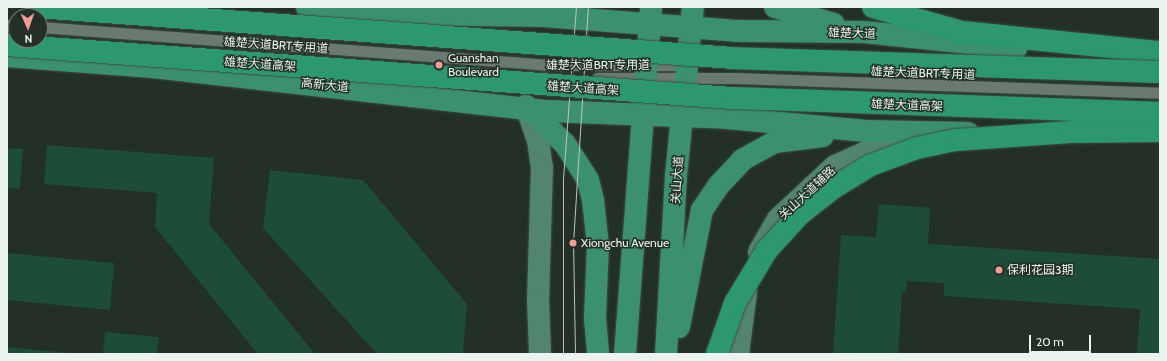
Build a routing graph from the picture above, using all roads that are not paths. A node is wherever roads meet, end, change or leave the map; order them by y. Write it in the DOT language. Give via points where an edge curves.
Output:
graph roads {
  1 [pos="36,7"];
  2 [pos="307,7"];
  3 [pos="451,7"];
  4 [pos="775,7"];
  5 [pos="873,7"];
  6 [pos="404,14"];
  7 [pos="650,15"];
  8 [pos="692,17"];
  9 [pos="48,28"];
  10 [pos="864,32"];
  11 [pos="48,41"];
  12 [pos="7,45"];
  13 [pos="1160,53"];
  14 [pos="7,56"];
  15 [pos="646,72"];
  16 [pos="687,72"];
  17 [pos="1160,72"];
  18 [pos="1160,78"];
  19 [pos="1160,93"];
  20 [pos="526,106"];
  21 [pos="1160,113"];
  22 [pos="642,115"];
  23 [pos="682,117"];
  24 [pos="866,131"];
  25 [pos="1160,131"];
  26 [pos="949,132"];
  27 [pos="1160,138"];
  28 [pos="540,354"];
  29 [pos="598,354"];
  30 [pos="625,354"];
  31 [pos="666,354"];
  32 [pos="674,354"];
  33 [pos="717,354"];
  34 [pos="738,354"];
  1 -- 17 [label="highway, bridge" via="733,58"];
  2 -- 6 [label="main road"];
  3 -- 6 [label="main road"];
  4 -- 10 [label="main road"];
  5 -- 13 [label="highway" via="962,32"];
  6 -- 7 [label="main road, 雄楚大道"];
  7 -- 8 [label="main road, 雄楚大道"];
  7 -- 15 [label="main road"];
  8 -- 10 [label="main road, 雄楚大道" via="736,31"];
  8 -- 16 [label="main road, 关山大道"];
  9 -- 15 [label="lane, 雄楚大道BRT专用道"];
  10 -- 13 [label="main road, 雄楚大道" via="957,44 1104,54"];
  11 -- 15 [label="lane, 雄楚大道BRT专用道" via="548,78"];
  12 -- 21 [label="highway, 雄楚大道高架, bridge" via="734,98"];
  14 -- 20 [label="main road, 高新大道" via="153,67"];
  15 -- 16 [label="lane, 雄楚大道BRT专用道"];
  15 -- 22 [label="main road"];
  16 -- 18 [label="lane, 雄楚大道BRT专用道"];
  16 -- 19 [label="lane, 雄楚大道BRT专用道"];
  16 -- 23 [label="main road, 关山大道"];
  20 -- 22 [label="main road, 高新大道" via="548,111"];
  20 -- 28 [label="main road" via="538,140 542,167 538,298"];
  20 -- 29 [label="main road" via="565,144 588,180 598,245 595,318"];
  22 -- 23 [label="main road"];
  22 -- 30 [label="main road"];
  23 -- 24 [label="main road"];
  23 -- 31 [label="main road, 关山大道" via="676,176"];
  24 -- 26 [label="main road"];
  24 -- 32 [label="main road" via="775,142 742,160 719,185 702,210"];
  25 -- 33 [label="highway, bridge" via="1071,132 956,140 917,148 871,165 833,188 800,214 767,250 735,303"];
  26 -- 27 [label="main road"];
  26 -- 34 [label="main road, 关山大道辅路" via="868,151 835,166 778,219 760,248 743,301"];
}
